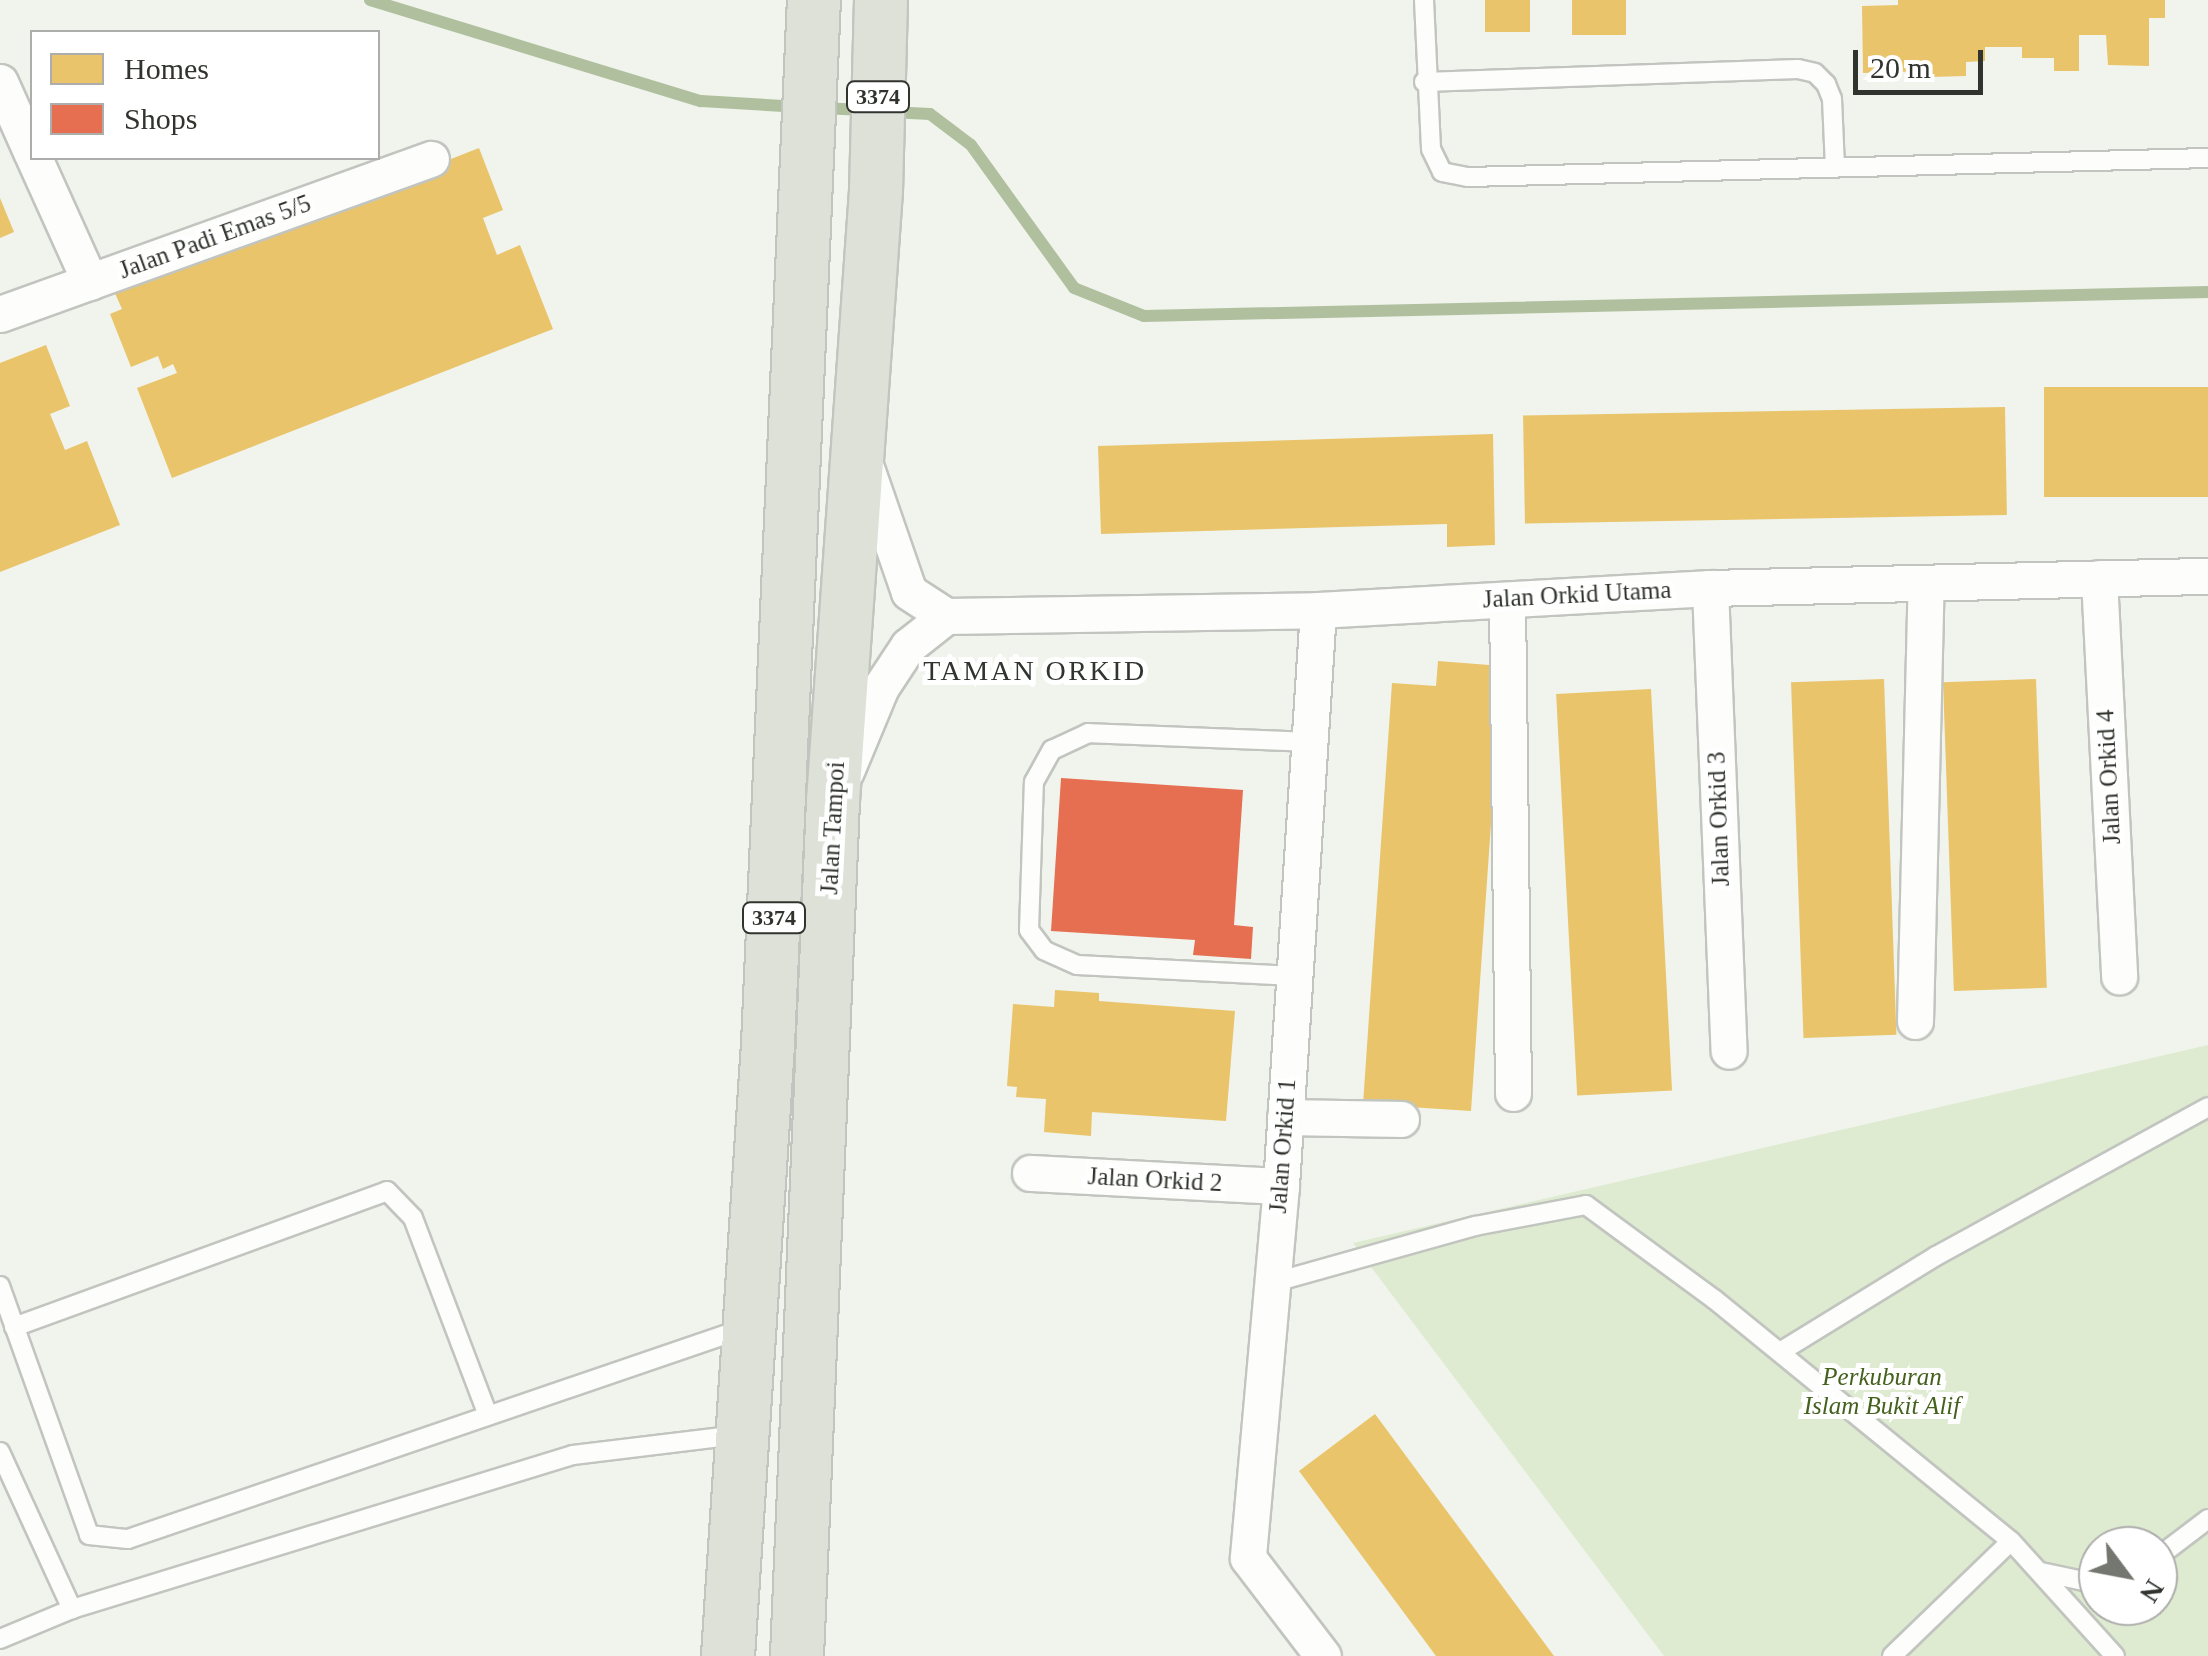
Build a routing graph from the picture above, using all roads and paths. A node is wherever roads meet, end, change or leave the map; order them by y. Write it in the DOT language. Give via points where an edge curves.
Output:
graph roads {
  1 [pos="1424,0"];
  2 [pos="880,2"];
  3 [pos="814,7"];
  4 [pos="0,82"];
  5 [pos="1424,82"];
  6 [pos="30,149"];
  7 [pos="2208,158"];
  8 [pos="431,159"];
  9 [pos="35,160"];
  10 [pos="1834,166"];
  11 [pos="90,282"];
  12 [pos="0,314"];
  13 [pos="856,436"];
  14 [pos="2208,576"];
  15 [pos="2100,578"];
  16 [pos="1926,582"];
  17 [pos="1710,588"];
  18 [pos="1508,600"];
  19 [pos="1318,610"];
  20 [pos="946,616"];
  21 [pos="1310,742"];
  22 [pos="833,802"];
  23 [pos="1294,976"];
  24 [pos="2118,976"];
  25 [pos="1915,1021"];
  26 [pos="1729,1051"];
  27 [pos="1513,1093"];
  28 [pos="2208,1107"];
  29 [pos="1285,1117"];
  30 [pos="1401,1119"];
  31 [pos="1030,1173"];
  32 [pos="1281,1186"];
  33 [pos="1272,1283"];
  34 [pos="0,1286"];
  35 [pos="750,1326"];
  36 [pos="14,1327"];
  37 [pos="1780,1352"];
  38 [pos="488,1415"];
  39 [pos="744,1434"];
  40 [pos="0,1452"];
  41 [pos="2208,1520"];
  42 [pos="2011,1541"];
  43 [pos="2178,1542"];
  44 [pos="2041,1572"];
  45 [pos="2078,1580"];
  46 [pos="72,1609"];
  47 [pos="0,1639"];
  48 [pos="728,1656"];
  49 [pos="797,1656"];
  50 [pos="1323,1656"];
  51 [pos="1892,1656"];
  52 [pos="2116,1656"];
  1 -- 5 [label="lane"];
  2 -- 13 [label="main road, Jalan Tampoi / 3374" via="876,191"];
  3 -- 35 [label="main road, 3374"];
  4 -- 6 [label="street"];
  5 -- 10 [label="lane" via="1431,148 1442,172 1575,178"];
  5 -- 10 [label="lane" via="1798,69 1815,73 1832,100"];
  7 -- 10 [label="lane"];
  8 -- 11 [label="street, Jalan Padi Emas 5/5"];
  9 -- 11 [label="street"];
  11 -- 12 [label="street, Jalan Padi Emas 5/5"];
  13 -- 20 [label="street" via="909,592"];
  13 -- 22 [label="main road, Jalan Tampoi / 3374"];
  14 -- 15 [label="street, Jalan Orkid Utama"];
  15 -- 16 [label="street, Jalan Orkid Utama"];
  15 -- 24 [label="street, Jalan Orkid 4"];
  16 -- 17 [label="street, Jalan Orkid Utama"];
  16 -- 25 [label="street"];
  17 -- 18 [label="street, Jalan Orkid Utama"];
  17 -- 26 [label="street, Jalan Orkid 3"];
  18 -- 19 [label="street, Jalan Orkid Utama"];
  18 -- 27 [label="street"];
  19 -- 20 [label="street, Jalan Orkid Utama"];
  19 -- 21 [label="street, Jalan Orkid 1"];
  20 -- 22 [label="street" via="908,646 881,687"];
  21 -- 23 [label="street, Jalan Orkid 1"];
  21 -- 23 [label="lane" via="1088,733 1052,750 1034,782 1030,930 1044,950 1077,965"];
  22 -- 49 [label="main road, Jalan Tampoi / 3374"];
  23 -- 29 [label="street, Jalan Orkid 1"];
  28 -- 37 [label="lane" via="1936,1256"];
  29 -- 30 [label="street"];
  29 -- 32 [label="street, Jalan Orkid 1"];
  31 -- 32 [label="street, Jalan Orkid 2"];
  32 -- 33 [label="street, Jalan Orkid 1"];
  33 -- 37 [label="lane" via="1474,1226 1586,1205"];
  33 -- 50 [label="street, Jalan Orkid 1" via="1248,1558"];
  34 -- 36 [label="lane"];
  35 -- 38 [label="lane"];
  35 -- 39 [label="main road, 3374"];
  36 -- 38 [label="lane" via="90,1535 128,1539"];
  36 -- 38 [label="lane" via="387,1190 413,1218"];
  37 -- 42 [label="lane"];
  39 -- 46 [label="lane" via="573,1455"];
  39 -- 48 [label="main road, 3374"];
  40 -- 46 [label="lane"];
  41 -- 43 [label="lane"];
  42 -- 44 [label="lane"];
  42 -- 51 [label="lane"];
  44 -- 45 [label="lane"];
  44 -- 52 [label="lane"];
  46 -- 47 [label="lane"];
}
